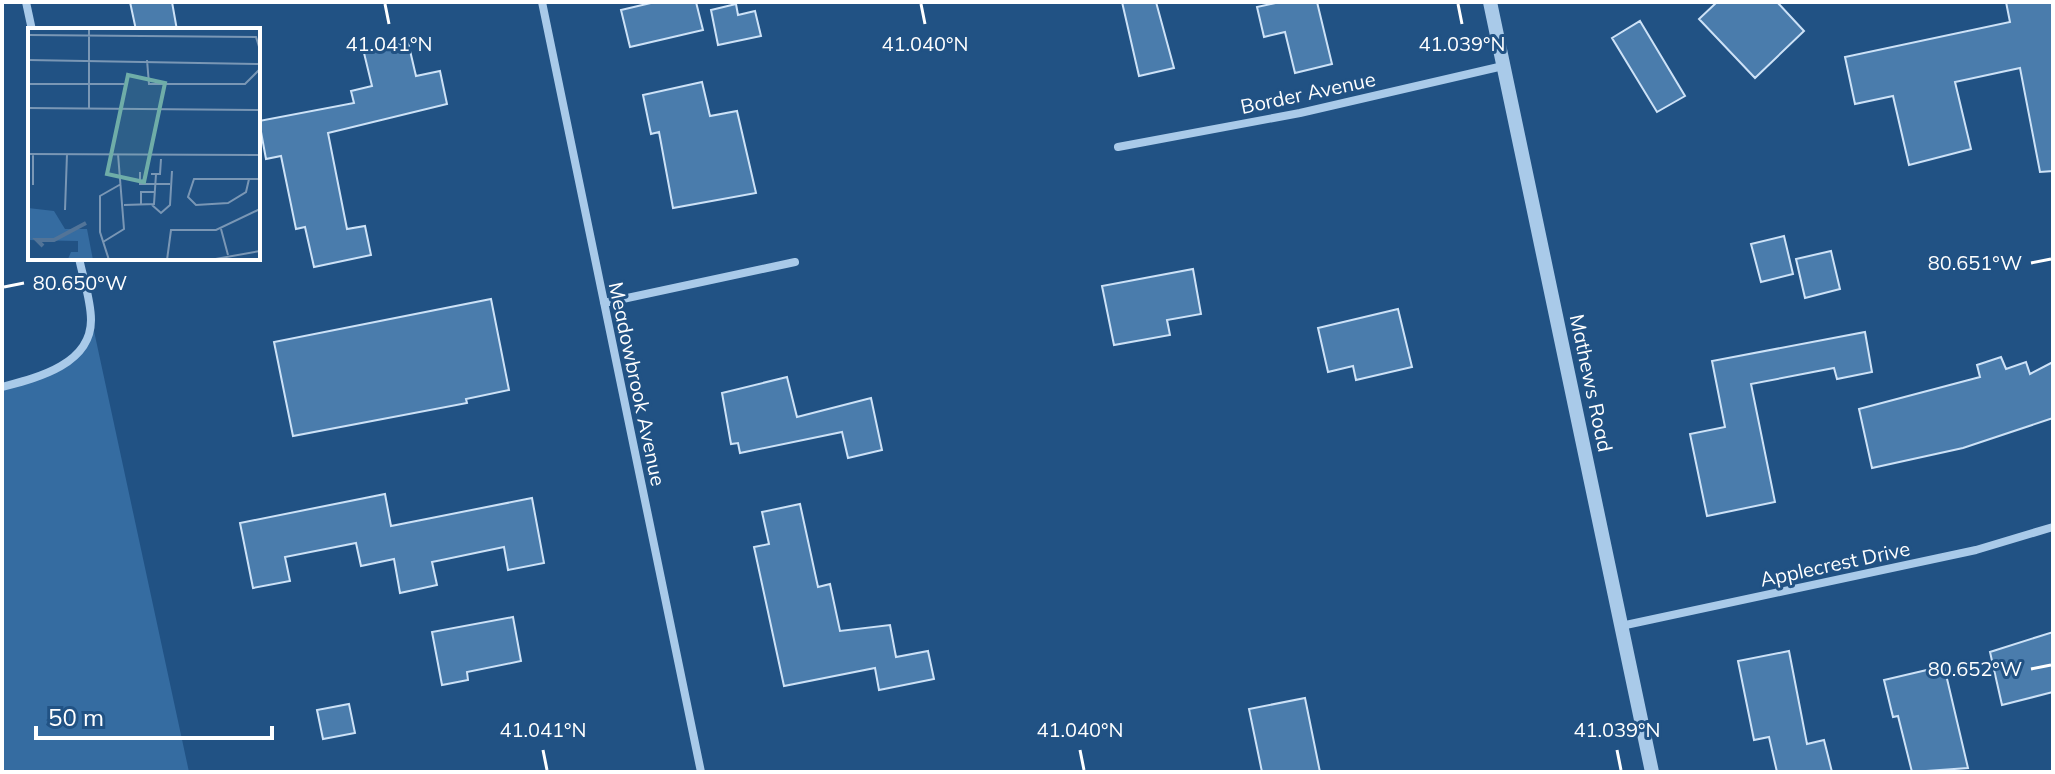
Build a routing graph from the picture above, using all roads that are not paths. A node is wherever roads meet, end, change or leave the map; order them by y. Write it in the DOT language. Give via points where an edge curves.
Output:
graph roads {
  1 [pos="26,2"];
  2 [pos="542,2"];
  3 [pos="1490,2"];
  4 [pos="32,28"];
  5 [pos="1503,66"];
  6 [pos="1118,147"];
  7 [pos="79,260"];
  8 [pos="795,262"];
  9 [pos="604,303"];
  10 [pos="2,387"];
  11 [pos="2053,527"];
  12 [pos="1621,626"];
  13 [pos="701,772"];
  14 [pos="1652,772"];
  1 -- 4 [label="street"];
  2 -- 9 [label="street, Meadowbrook Avenue"];
  3 -- 5 [label="street, Mathews Road"];
  5 -- 6 [label="street, Border Avenue" via="1300,113"];
  5 -- 12 [label="street, Mathews Road"];
  7 -- 10 [label="street" via="91,317 85,340 68,362 43,376"];
  8 -- 9 [label="street"];
  9 -- 13 [label="street, Meadowbrook Avenue"];
  11 -- 12 [label="street, Applecrest Drive" via="1976,550"];
  12 -- 14 [label="street, Mathews Road"];
}
